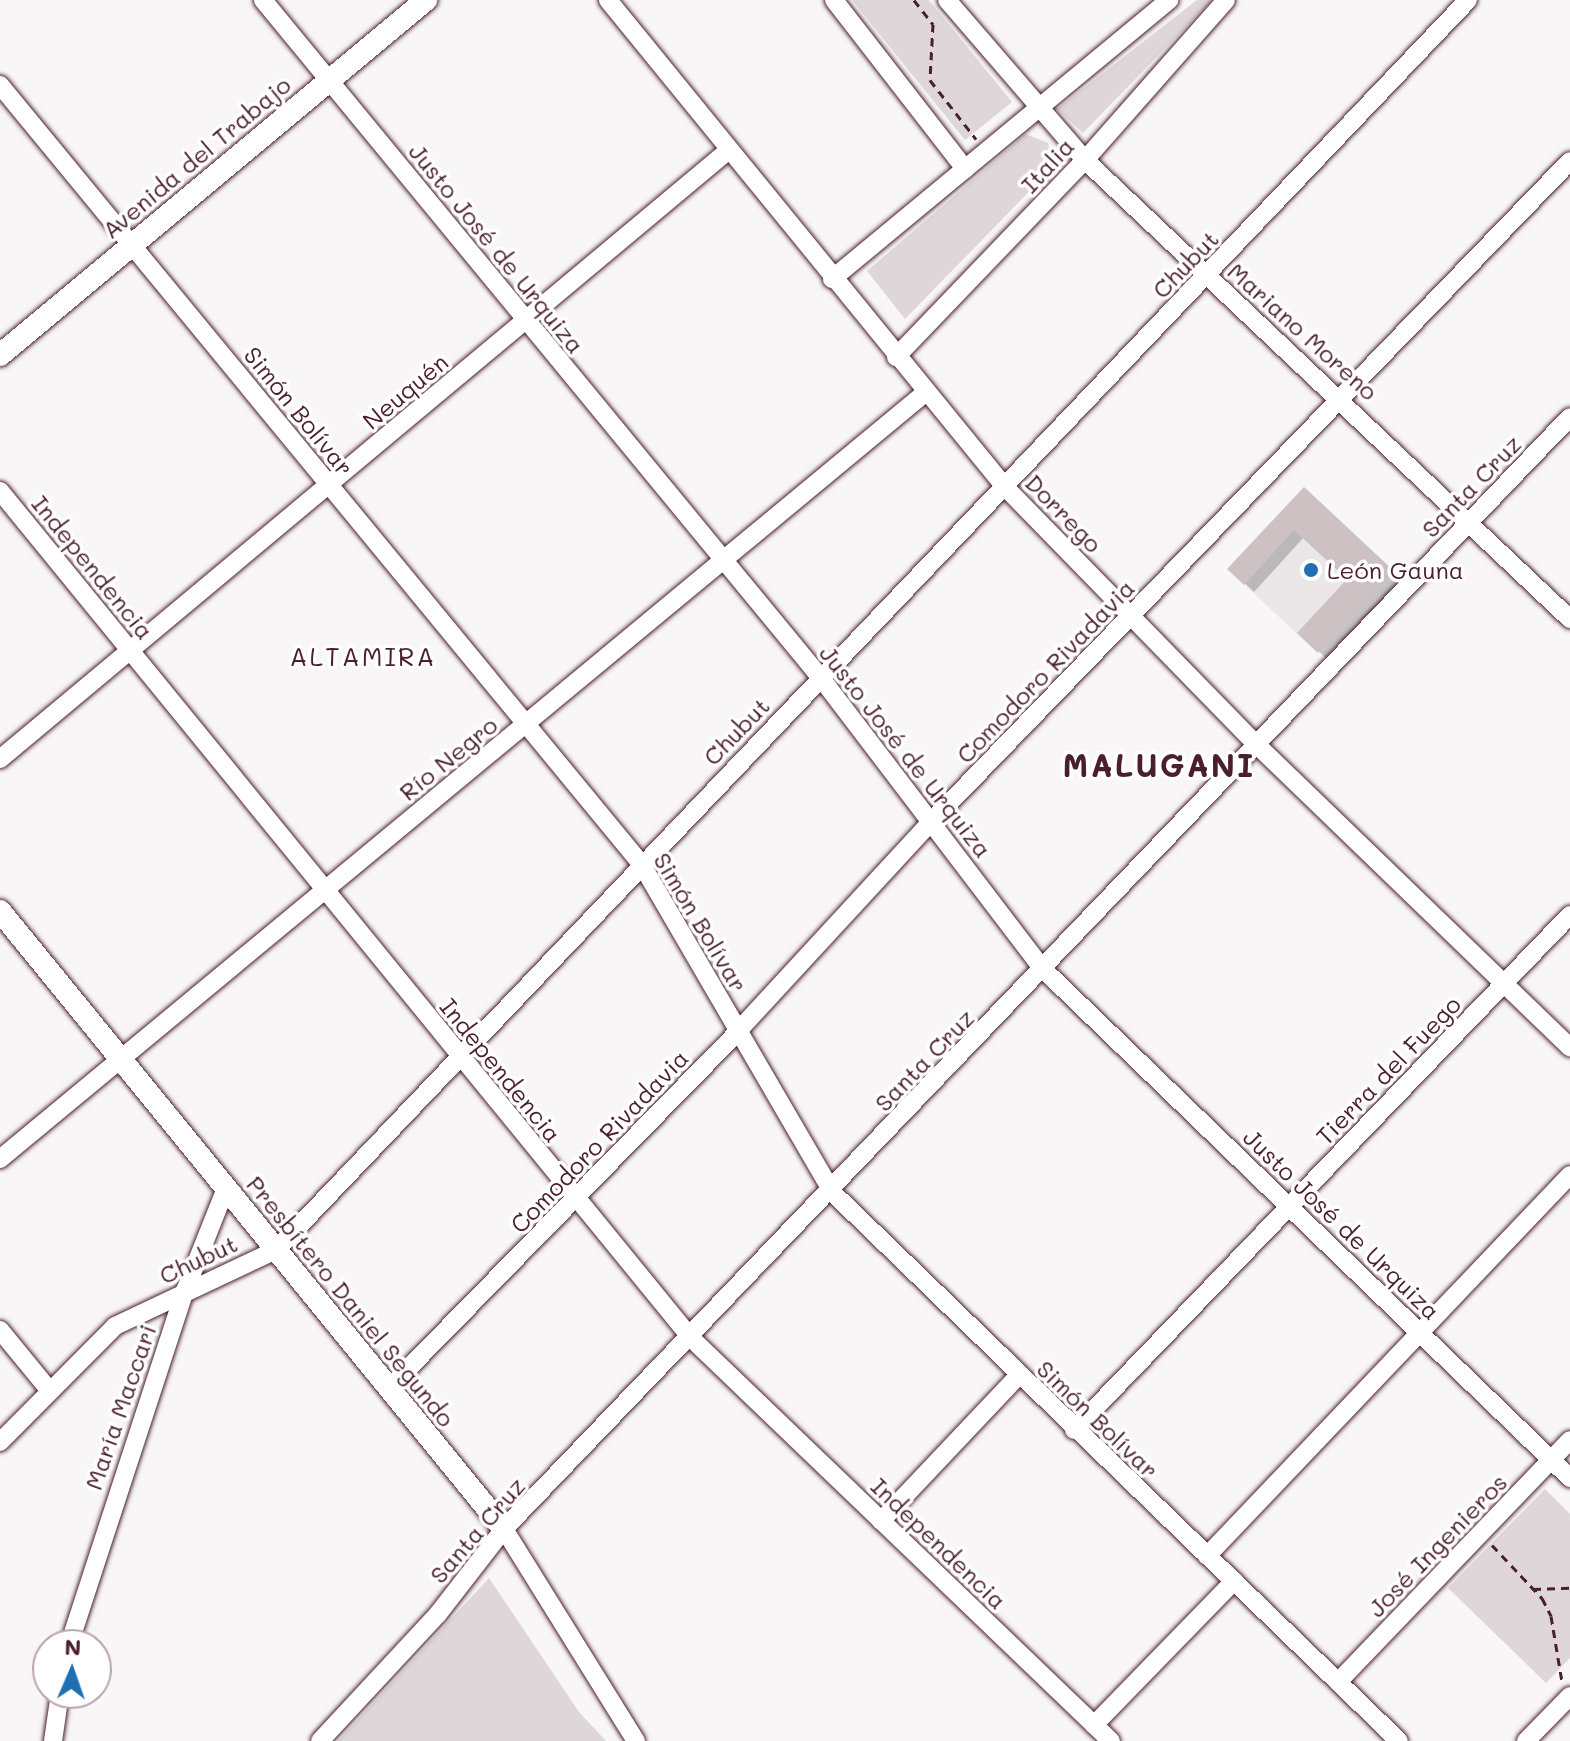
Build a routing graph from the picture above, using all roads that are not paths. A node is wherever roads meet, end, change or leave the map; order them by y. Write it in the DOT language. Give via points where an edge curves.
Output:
graph roads {
  1 [pos="263,0"];
  2 [pos="426,0"];
  3 [pos="608,0"];
  4 [pos="834,0"];
  5 [pos="947,0"];
  6 [pos="1169,0"];
  7 [pos="1226,0"];
  8 [pos="1468,0"];
  9 [pos="329,80"];
  10 [pos="0,85"];
  11 [pos="1037,109"];
  12 [pos="729,150"];
  13 [pos="1085,160"];
  14 [pos="1570,161"];
  15 [pos="965,169"];
  16 [pos="132,243"];
  17 [pos="1206,276"];
  18 [pos="832,279"];
  19 [pos="526,321"];
  20 [pos="0,355"];
  21 [pos="896,357"];
  22 [pos="926,392"];
  23 [pos="1341,397"];
  24 [pos="1570,417"];
  25 [pos="329,486"];
  26 [pos="1005,487"];
  27 [pos="0,491"];
  28 [pos="1469,523"];
  29 [pos="724,560"];
  30 [pos="1132,618"];
  31 [pos="1570,619"];
  32 [pos="131,653"];
  33 [pos="821,678"];
  34 [pos="525,726"];
  35 [pos="1258,746"];
  36 [pos="0,759"];
  37 [pos="931,822"];
  38 [pos="642,865"];
  39 [pos="327,888"];
  40 [pos="0,911"];
  41 [pos="1570,915"];
  42 [pos="1043,969"];
  43 [pos="1504,983"];
  44 [pos="738,1031"];
  45 [pos="1570,1047"];
  46 [pos="459,1057"];
  47 [pos="120,1059"];
  48 [pos="0,1159"];
  49 [pos="1570,1175"];
  50 [pos="226,1188"];
  51 [pos="832,1192"];
  52 [pos="576,1199"];
  53 [pos="1290,1207"];
  54 [pos="276,1250"];
  55 [pos="185,1291"];
  56 [pos="0,1330"];
  57 [pos="1419,1332"];
  58 [pos="691,1338"];
  59 [pos="1018,1376"];
  60 [pos="389,1388"];
  61 [pos="50,1391"];
  62 [pos="1074,1430"];
  63 [pos="1570,1440"];
  64 [pos="0,1442"];
  65 [pos="1551,1460"];
  66 [pos="1570,1478"];
  67 [pos="881,1521"];
  68 [pos="504,1529"];
  69 [pos="1207,1556"];
  70 [pos="1234,1581"];
  71 [pos="74,1629"];
  72 [pos="1338,1682"];
  73 [pos="1567,1699"];
  74 [pos="58,1709"];
  75 [pos="1094,1725"];
  76 [pos="53,1741"];
  77 [pos="320,1741"];
  78 [pos="636,1741"];
  79 [pos="1111,1741"];
  80 [pos="1399,1741"];
  81 [pos="1526,1741"];
  1 -- 9 [label="street, Justo José de Urquiza"];
  2 -- 9 [label="main road, Avenida del Trabajo"];
  3 -- 12 [label="street, Dorrego"];
  4 -- 15 [label="street"];
  5 -- 11 [label="street, Mariano Moreno"];
  6 -- 11 [label="street"];
  7 -- 13 [label="street, Italia"];
  8 -- 17 [label="street, Chubut"];
  9 -- 16 [label="main road, Avenida del Trabajo"];
  9 -- 19 [label="street, Justo José de Urquiza"];
  10 -- 16 [label="street, Simón Bolívar"];
  11 -- 13 [label="street, Mariano Moreno"];
  11 -- 15 [label="street"];
  12 -- 18 [label="street, Dorrego"];
  12 -- 19 [label="street, Neuquén"];
  13 -- 17 [label="street, Mariano Moreno"];
  13 -- 21 [label="street, Italia"];
  14 -- 23 [label="street, Comodoro Rivadavia"];
  15 -- 18 [label="street"];
  16 -- 20 [label="main road, Avenida del Trabajo"];
  16 -- 25 [label="street, Simón Bolívar"];
  17 -- 23 [label="street, Mariano Moreno"];
  17 -- 26 [label="street, Chubut"];
  18 -- 21 [label="street, Dorrego"];
  19 -- 25 [label="street, Neuquén"];
  19 -- 29 [label="street, Justo José de Urquiza"];
  21 -- 22 [label="street, Dorrego"];
  22 -- 26 [label="street, Dorrego"];
  22 -- 29 [label="street, Río Negro"];
  23 -- 28 [label="street, Mariano Moreno"];
  23 -- 30 [label="street, Comodoro Rivadavia"];
  24 -- 28 [label="street, Santa Cruz"];
  25 -- 32 [label="street, Neuquén"];
  25 -- 34 [label="street, Simón Bolívar"];
  26 -- 30 [label="street, Dorrego"];
  26 -- 33 [label="street, Chubut"];
  27 -- 32 [label="street, Independencia"];
  28 -- 31 [label="street, Mariano Moreno"];
  28 -- 35 [label="street, Santa Cruz"];
  29 -- 33 [label="street, Justo José de Urquiza"];
  29 -- 34 [label="street, Río Negro"];
  30 -- 35 [label="street, Dorrego"];
  30 -- 37 [label="street, Comodoro Rivadavia"];
  32 -- 36 [label="street, Neuquén"];
  32 -- 39 [label="street, Independencia"];
  33 -- 37 [label="street, Justo José de Urquiza"];
  33 -- 38 [label="street, Chubut"];
  34 -- 38 [label="street, Simón Bolívar"];
  34 -- 39 [label="street, Río Negro"];
  35 -- 42 [label="street, Santa Cruz"];
  35 -- 43 [label="street, Dorrego"];
  37 -- 42 [label="street, Justo José de Urquiza"];
  37 -- 44 [label="street, Comodoro Rivadavia"];
  38 -- 44 [label="street, Simón Bolívar"];
  38 -- 46 [label="street, Chubut"];
  39 -- 46 [label="street, Independencia"];
  39 -- 47 [label="street, Río Negro"];
  40 -- 47 [label="main road, Presbítero Daniel Segundo"];
  41 -- 43 [label="street, Tierra del Fuego"];
  42 -- 51 [label="street, Santa Cruz"];
  42 -- 53 [label="street, Justo José de Urquiza"];
  43 -- 45 [label="street, Dorrego"];
  43 -- 53 [label="street, Tierra del Fuego"];
  44 -- 51 [label="street, Simón Bolívar"];
  44 -- 52 [label="street, Comodoro Rivadavia"];
  46 -- 52 [label="street, Independencia"];
  46 -- 54 [label="street, Chubut"];
  47 -- 48 [label="street, Río Negro"];
  47 -- 50 [label="main road, Presbítero Daniel Segundo"];
  49 -- 57 [label="street"];
  50 -- 54 [label="main road, Presbítero Daniel Segundo"];
  50 -- 55 [label="street, María Maccari"];
  51 -- 58 [label="street, Santa Cruz"];
  51 -- 59 [label="street, Simón Bolívar"];
  52 -- 58 [label="street, Independencia"];
  52 -- 60 [label="street, Comodoro Rivadavia"];
  53 -- 57 [label="street, Justo José de Urquiza"];
  53 -- 62 [label="street, Tierra del Fuego"];
  54 -- 55 [label="street, Chubut"];
  54 -- 60 [label="main road, Presbítero Daniel Segundo"];
  55 -- 61 [label="street, Chubut" via="115,1326"];
  55 -- 71 [label="street, María Maccari"];
  56 -- 61 [label="street"];
  57 -- 65 [label="street, Justo José de Urquiza"];
  57 -- 69 [label="street"];
  58 -- 67 [label="street, Independencia"];
  58 -- 68 [label="street, Santa Cruz"];
  59 -- 62 [label="street, Simón Bolívar"];
  59 -- 67 [label="street"];
  60 -- 68 [label="main road, Presbítero Daniel Segundo"];
  61 -- 64 [label="street, Chubut"];
  62 -- 69 [label="street, Simón Bolívar"];
  63 -- 65 [label="street, José Ingenieros"];
  65 -- 66 [label="street, Justo José de Urquiza"];
  65 -- 72 [label="street, José Ingenieros"];
  67 -- 75 [label="street, Independencia"];
  68 -- 77 [label="street, Santa Cruz" via="438,1614"];
  68 -- 78 [label="street, Presbítero Daniel Segundo"];
  69 -- 70 [label="street, Simón Bolívar"];
  70 -- 72 [label="street, Simón Bolívar"];
  70 -- 75 [label="street"];
  72 -- 80 [label="street, Simón Bolívar"];
  73 -- 81 [label="street"];
  74 -- 76 [label="street"];
  75 -- 79 [label="street, Independencia"];
}
